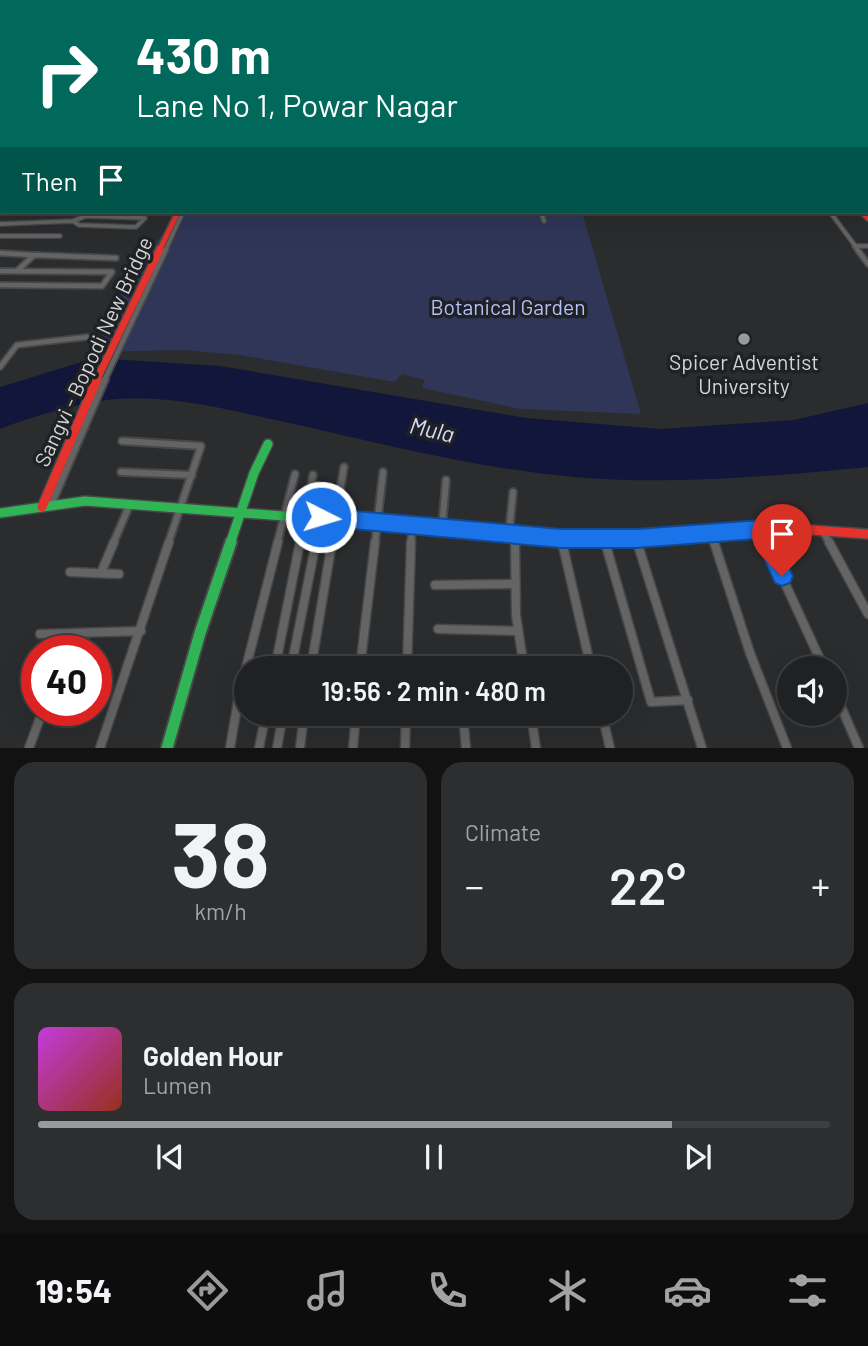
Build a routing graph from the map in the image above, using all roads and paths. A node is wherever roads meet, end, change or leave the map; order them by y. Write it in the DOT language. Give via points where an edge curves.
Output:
graph roads {
  1 [pos="179,214"];
  2 [pos="542,214"];
  3 [pos="831,214"];
  4 [pos="73,221"];
  5 [pos="544,221"];
  6 [pos="0,224"];
  7 [pos="0,236"];
  8 [pos="60,236"];
  9 [pos="854,246"];
  10 [pos="868,246"];
  11 [pos="0,253"];
  12 [pos="36,255"];
  13 [pos="116,258"];
  14 [pos="868,264"];
  15 [pos="2,271"];
  16 [pos="17,271"];
  17 [pos="0,276"];
  18 [pos="0,285"];
  19 [pos="87,337"];
  20 [pos="0,368"];
  21 [pos="122,441"];
  22 [pos="268,444"];
  23 [pos="344,467"];
  24 [pos="383,471"];
  25 [pos="121,472"];
  26 [pos="295,474"];
  27 [pos="192,475"];
  28 [pos="313,475"];
  29 [pos="446,480"];
  30 [pos="513,492"];
  31 [pos="49,501"];
  32 [pos="130,504"];
  33 [pos="183,507"];
  34 [pos="241,511"];
  35 [pos="0,513"];
  36 [pos="285,514"];
  37 [pos="306,516"];
  38 [pos="321,517"];
  39 [pos="337,518"];
  40 [pos="376,522"];
  41 [pos="412,526"];
  42 [pos="442,529"];
  43 [pos="761,530"];
  44 [pos="823,531"];
  45 [pos="711,533"];
  46 [pos="512,534"];
  47 [pos="868,534"];
  48 [pos="604,538"];
  49 [pos="636,538"];
  50 [pos="561,539"];
  51 [pos="69,572"];
  52 [pos="101,573"];
  53 [pos="119,574"];
  54 [pos="516,584"];
  55 [pos="435,585"];
  56 [pos="868,614"];
  57 [pos="438,629"];
  58 [pos="141,631"];
  59 [pos="517,631"];
  60 [pos="40,634"];
  61 [pos="70,635"];
  62 [pos="277,656"];
  63 [pos="293,656"];
  64 [pos="313,656"];
  65 [pos="361,656"];
  66 [pos="407,656"];
  67 [pos="522,656"];
  68 [pos="588,656"];
  69 [pos="819,656"];
  70 [pos="688,700"];
  71 [pos="847,720"];
  72 [pos="37,726"];
  73 [pos="263,726"];
  74 [pos="281,726"];
  75 [pos="303,726"];
  76 [pos="355,726"];
  77 [pos="406,726"];
  78 [pos="464,726"];
  79 [pos="533,726"];
  80 [pos="605,726"];
  81 [pos="29,747"];
  82 [pos="100,747"];
  83 [pos="166,747"];
  84 [pos="230,747"];
  85 [pos="259,747"];
  86 [pos="277,747"];
  87 [pos="300,747"];
  88 [pos="353,747"];
  89 [pos="405,747"];
  90 [pos="466,747"];
  91 [pos="536,747"];
  92 [pos="610,747"];
  93 [pos="702,747"];
  94 [pos="787,747"];
  95 [pos="859,747"];
  1 -- 31 [label="street, Sangvi - Bopodi New Bridge" via="97,378"];
  2 -- 5 [label="street"];
  3 -- 9 [label="street"];
  4 -- 4 [label="street" via="138,227 145,218 86,216"];
  4 -- 6 [label="street"];
  7 -- 8 [label="street"];
  9 -- 10 [label="street"];
  9 -- 14 [label="street"];
  11 -- 12 [label="street"];
  12 -- 13 [label="street"];
  12 -- 16 [label="street"];
  15 -- 16 [label="street"];
  15 -- 17 [label="street"];
  16 -- 18 [label="street" via="112,272 102,286"];
  19 -- 20 [label="street" via="17,345"];
  21 -- 27 [label="street" via="201,446"];
  22 -- 34 [label="street"];
  23 -- 39 [label="street"];
  24 -- 40 [label="street"];
  25 -- 27 [label="street"];
  26 -- 36 [label="street"];
  27 -- 33 [label="street"];
  28 -- 37 [label="street"];
  29 -- 42 [label="street"];
  30 -- 46 [label="street"];
  31 -- 32 [label="street"];
  31 -- 35 [label="street"];
  32 -- 33 [label="street"];
  32 -- 52 [label="street"];
  33 -- 34 [label="street"];
  33 -- 58 [label="street"];
  34 -- 36 [label="street"];
  34 -- 83 [label="street"];
  36 -- 37 [label="street"];
  36 -- 84 [label="street"];
  37 -- 38 [label="street"];
  37 -- 62 [label="street"];
  38 -- 39 [label="street"];
  38 -- 63 [label="street"];
  39 -- 40 [label="street"];
  39 -- 64 [label="street"];
  40 -- 41 [label="street"];
  40 -- 65 [label="street"];
  41 -- 42 [label="street"];
  41 -- 66 [label="street"];
  42 -- 46 [label="street"];
  43 -- 44 [label="street"];
  43 -- 45 [label="street"];
  43 -- 69 [label="street"];
  44 -- 47 [label="street"];
  44 -- 56 [label="street"];
  45 -- 49 [label="street"];
  45 -- 94 [label="street"];
  46 -- 50 [label="street"];
  46 -- 54 [label="street"];
  48 -- 49 [label="street"];
  48 -- 50 [label="street"];
  48 -- 70 [label="street" via="651,702"];
  49 -- 70 [label="street"];
  50 -- 68 [label="street"];
  51 -- 52 [label="street"];
  52 -- 53 [label="street"];
  54 -- 55 [label="street"];
  54 -- 59 [label="street"];
  57 -- 59 [label="street"];
  58 -- 61 [label="street"];
  58 -- 82 [label="street"];
  59 -- 67 [label="street"];
  60 -- 61 [label="street"];
  70 -- 93 [label="street"];
  71 -- 95 [label="street"];
  72 -- 81 [label="street"];
  73 -- 85 [label="street"];
  74 -- 86 [label="street"];
  75 -- 87 [label="street"];
  76 -- 88 [label="street"];
  77 -- 89 [label="street"];
  78 -- 90 [label="street"];
  79 -- 91 [label="street"];
  80 -- 92 [label="street"];
}
